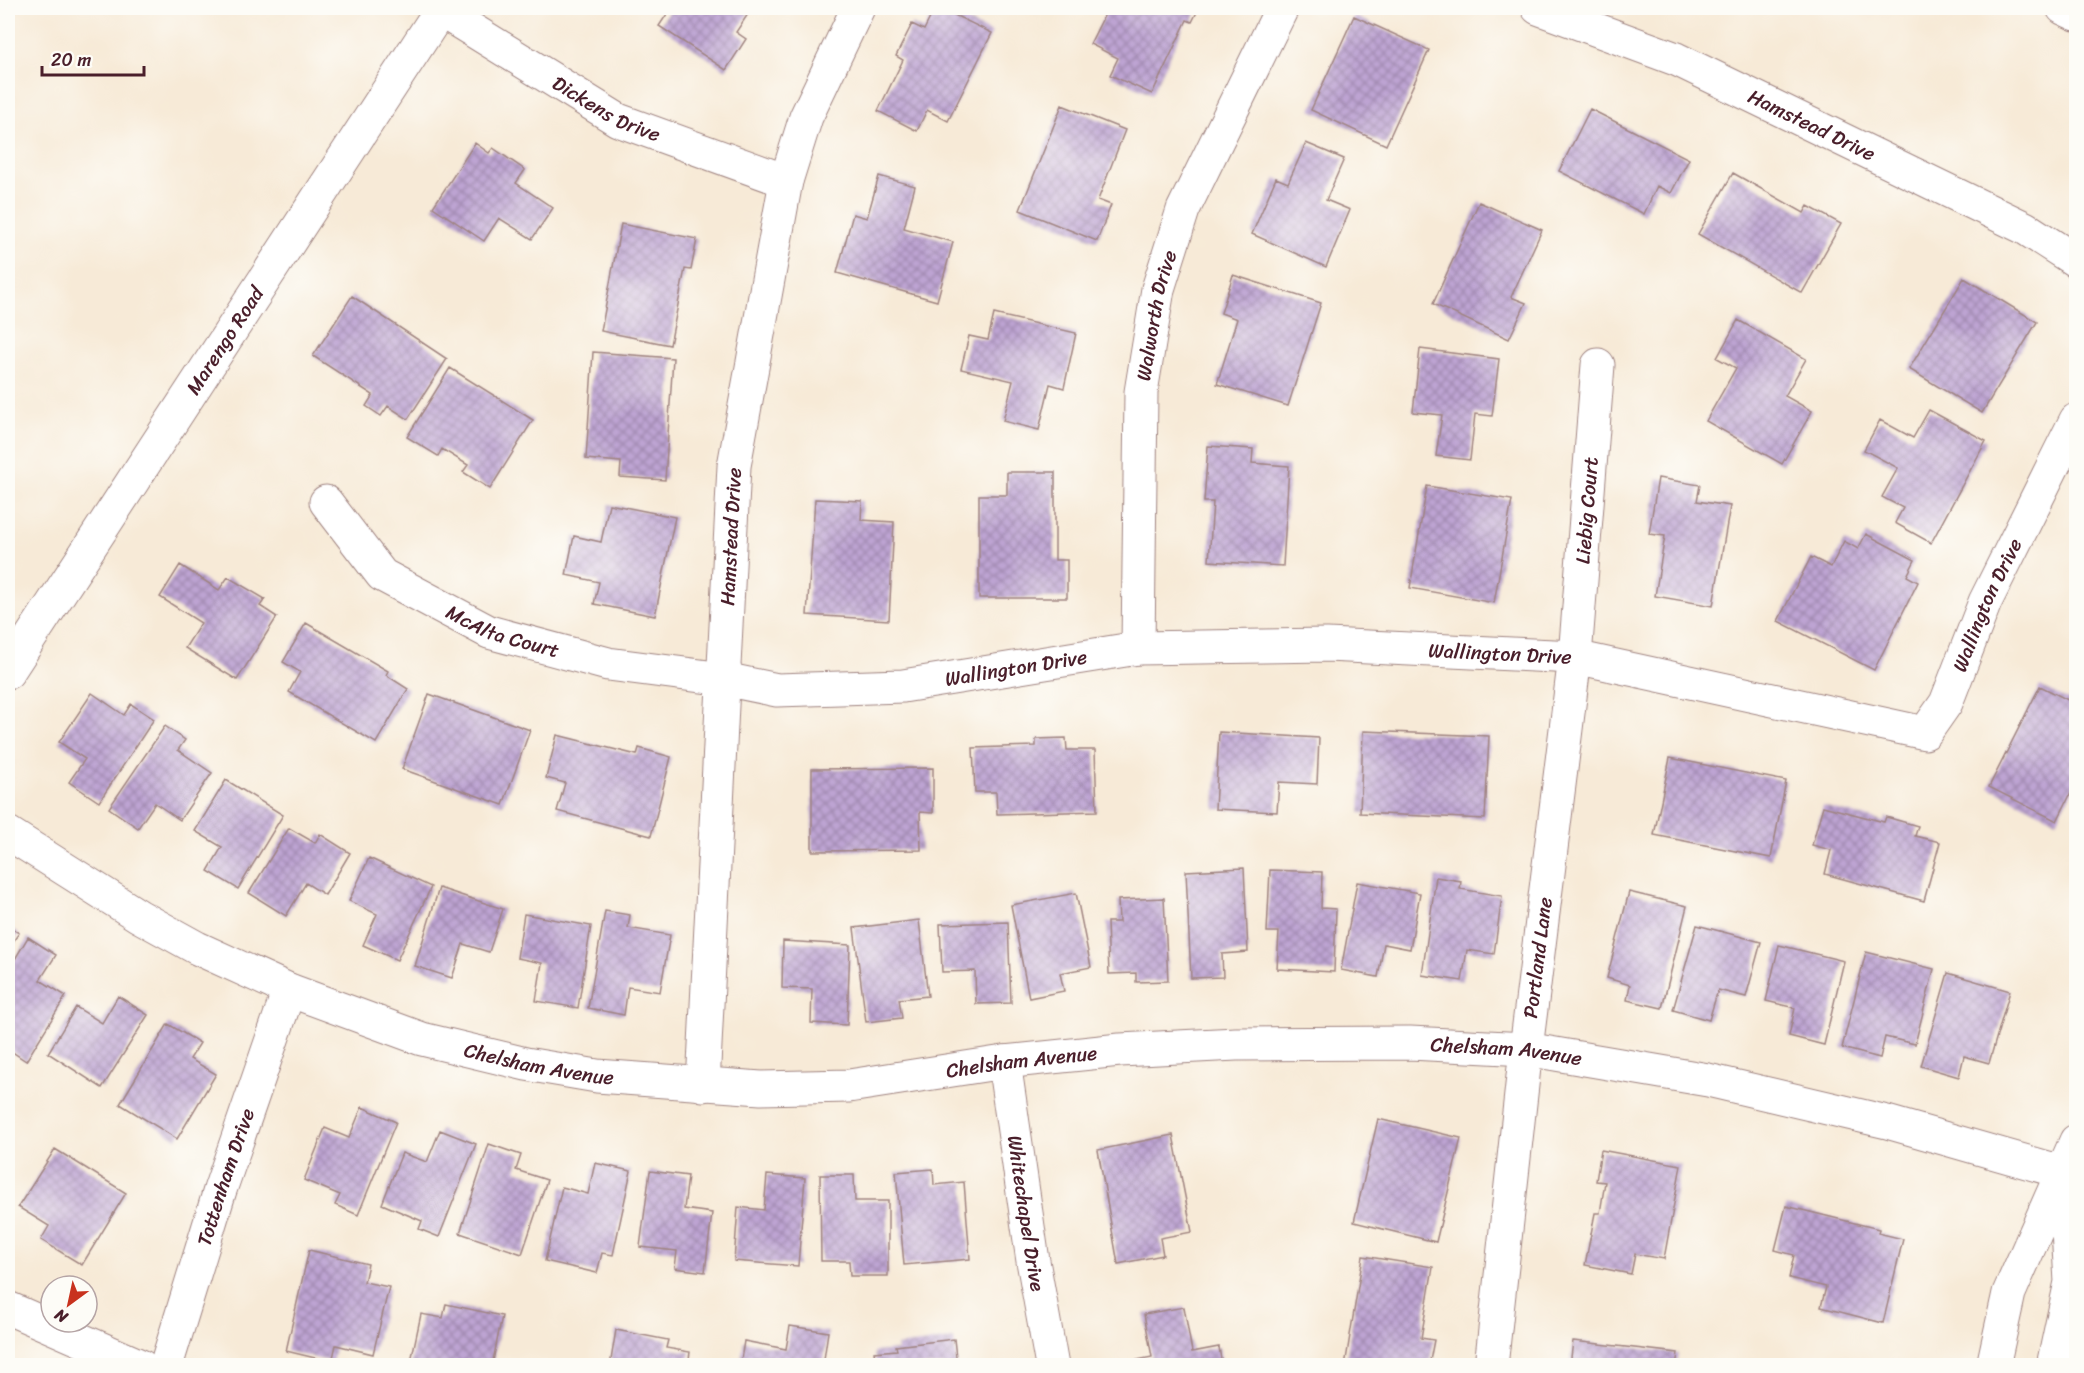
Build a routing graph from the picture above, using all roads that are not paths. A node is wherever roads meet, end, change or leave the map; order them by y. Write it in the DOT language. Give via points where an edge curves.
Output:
graph roads {
  1 [pos="858,8"];
  2 [pos="1282,8"];
  3 [pos="1538,8"];
  4 [pos="2063,8"];
  5 [pos="441,9"];
  6 [pos="2076,14"];
  7 [pos="786,181"];
  8 [pos="2076,261"];
  9 [pos="1598,365"];
  10 [pos="2076,420"];
  11 [pos="326,502"];
  12 [pos="1137,648"];
  13 [pos="1575,657"];
  14 [pos="8,672"];
  15 [pos="724,679"];
  16 [pos="8,833"];
  17 [pos="289,990"];
  18 [pos="1526,1049"];
  19 [pos="1004,1062"];
  20 [pos="703,1085"];
  21 [pos="2076,1142"];
  22 [pos="2071,1174"];
  23 [pos="8,1308"];
  24 [pos="141,1365"];
  25 [pos="166,1365"];
  26 [pos="1052,1365"];
  27 [pos="1491,1365"];
  28 [pos="1993,1365"];
  29 [pos="2053,1365"];
  1 -- 7 [label="street, Hamstead Drive" via="806,117"];
  2 -- 12 [label="street, Walworth Drive" via="1183,210 1158,289 1141,392"];
  3 -- 8 [label="street, Hamstead Drive" via="1676,59 2025,228"];
  4 -- 6 [label="street"];
  5 -- 7 [label="street, Dickens Drive" via="618,120"];
  5 -- 14 [label="street, Marengo Road"];
  7 -- 15 [label="street, Hamstead Drive" via="734,466"];
  9 -- 13 [label="street, Liebig Court"];
  10 -- 13 [label="street, Wallington Drive" via="1985,602 1946,703 1925,733"];
  11 -- 15 [label="street, McAlta Court" via="382,575 489,632 608,664"];
  12 -- 13 [label="street, Wallington Drive" via="1327,645"];
  12 -- 15 [label="street, Wallington Drive" via="903,686 777,690"];
  13 -- 18 [label="street, Portland Lane"];
  15 -- 20 [label="street, Hamstead Drive"];
  16 -- 17 [label="street, Chelsham Avenue" via="139,916 197,948"];
  17 -- 20 [label="street, Chelsham Avenue" via="422,1039 526,1064 597,1076"];
  17 -- 25 [label="street, Tottenham Drive" via="220,1190"];
  18 -- 19 [label="street, Chelsham Avenue" via="1410,1043 1236,1044"];
  18 -- 22 [label="street, Chelsham Avenue" via="1719,1083 1887,1122"];
  18 -- 27 [label="street, Portland Lane"];
  19 -- 20 [label="street, Chelsham Avenue" via="849,1086"];
  19 -- 26 [label="street, Whitechapel Drive"];
  21 -- 22 [label="street"];
  22 -- 28 [label="street" via="2009,1293"];
  22 -- 29 [label="street" via="2071,1282"];
  23 -- 24 [label="street"];
}
